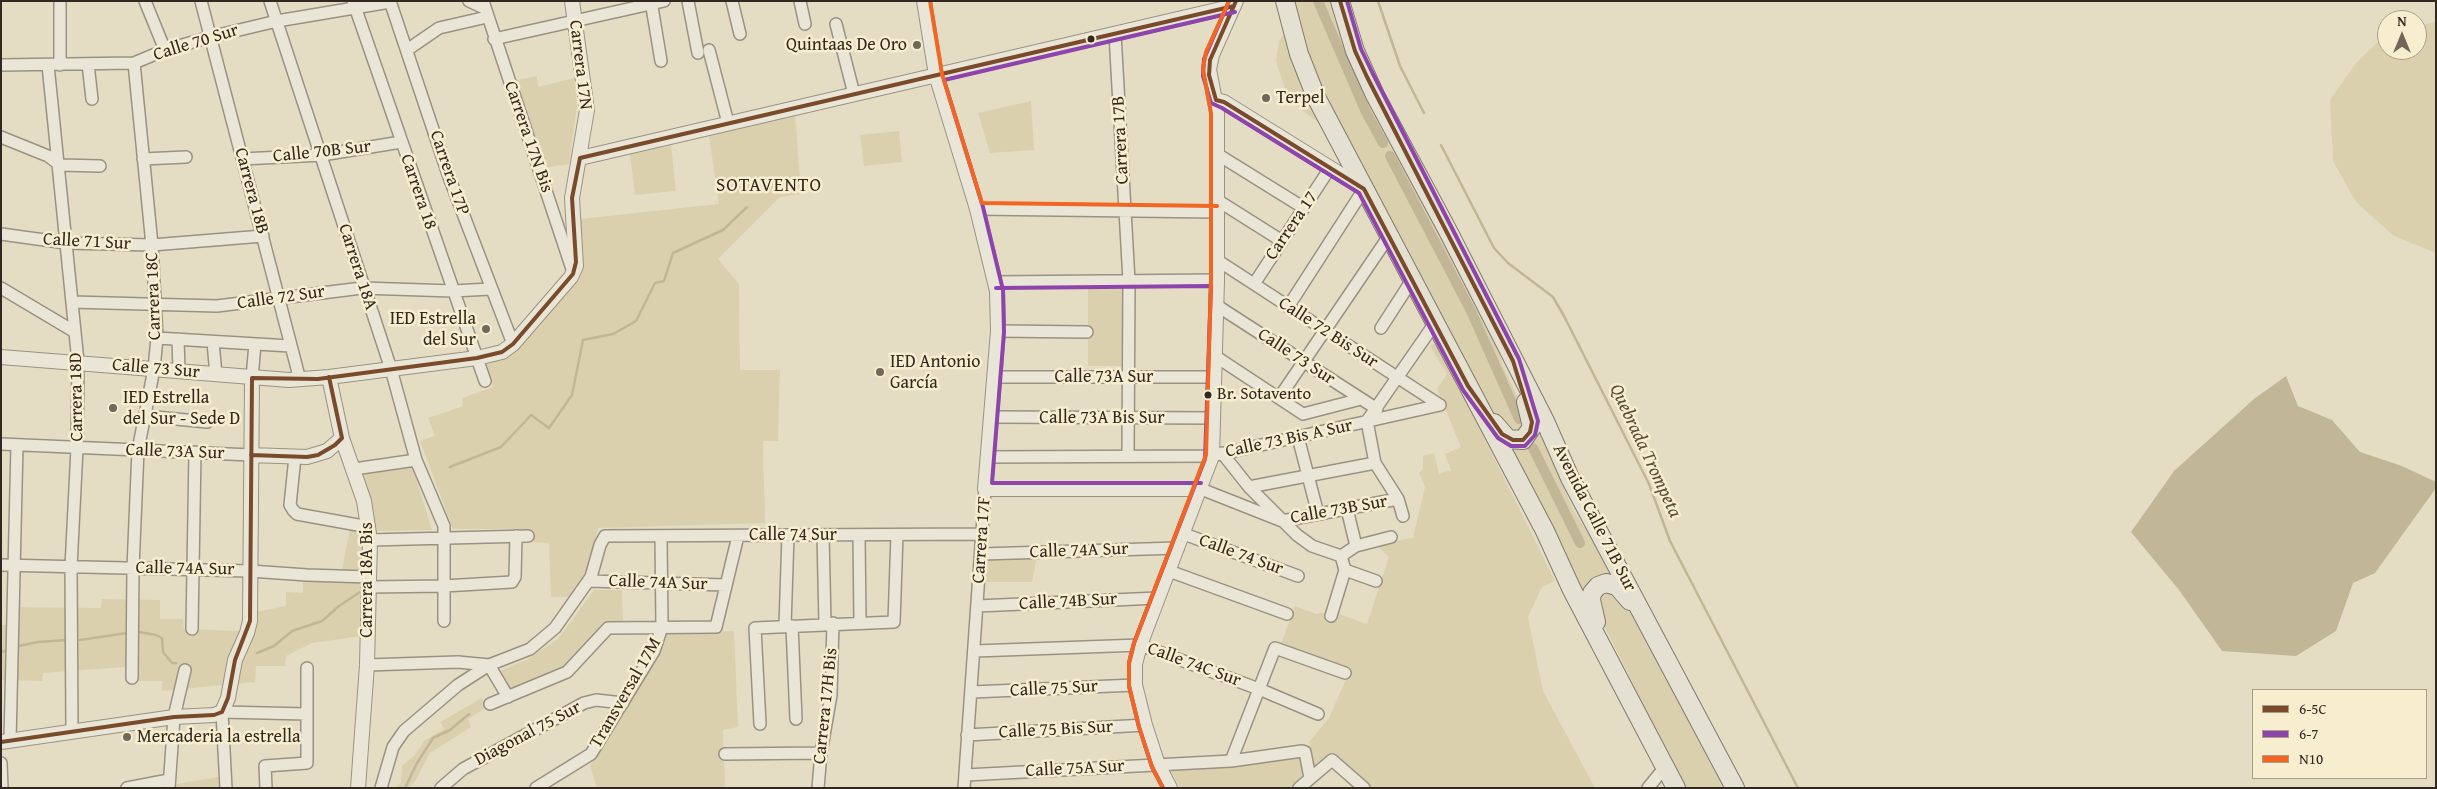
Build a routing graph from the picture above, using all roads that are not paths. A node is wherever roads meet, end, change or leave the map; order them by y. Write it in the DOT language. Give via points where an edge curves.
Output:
graph roads {
  1 [pos="60,1"];
  2 [pos="145,1"];
  3 [pos="201,1"];
  4 [pos="270,1"];
  5 [pos="390,1"];
  6 [pos="469,1"];
  7 [pos="572,1"];
  8 [pos="664,1"];
  9 [pos="688,1"];
  10 [pos="732,1"];
  11 [pos="800,1"];
  12 [pos="924,1"];
  13 [pos="1285,1"];
  14 [pos="1340,1"];
  15 [pos="651,2"];
  16 [pos="1235,4"];
  17 [pos="354,5"];
  18 [pos="484,9"];
  19 [pos="574,20"];
  20 [pos="277,21"];
  21 [pos="805,24"];
  22 [pos="836,24"];
  23 [pos="740,34"];
  24 [pos="1115,34"];
  25 [pos="210,37"];
  26 [pos="494,39"];
  27 [pos="166,50"];
  28 [pos="407,50"];
  29 [pos="662,60"];
  30 [pos="134,63"];
  31 [pos="88,64"];
  32 [pos="1,65"];
  33 [pos="54,65"];
  34 [pos="936,75"];
  35 [pos="854,94"];
  36 [pos="92,99"];
  37 [pos="1216,100"];
  38 [pos="728,123"];
  39 [pos="1,137"];
  40 [pos="401,142"];
  41 [pos="1217,154"];
  42 [pos="322,155"];
  43 [pos="186,157"];
  44 [pos="580,158"];
  45 [pos="143,159"];
  46 [pos="242,159"];
  47 [pos="58,164"];
  48 [pos="100,166"];
  49 [pos="1330,168"];
  50 [pos="1364,189"];
  51 [pos="1217,206"];
  52 [pos="1304,208"];
  53 [pos="977,209"];
  54 [pos="1124,211"];
  55 [pos="1,234"];
  56 [pos="262,236"];
  57 [pos="1389,236"];
  58 [pos="1282,241"];
  59 [pos="66,243"];
  60 [pos="152,245"];
  61 [pos="1217,260"];
  62 [pos="573,274"];
  63 [pos="1217,280"];
  64 [pos="1412,280"];
  65 [pos="1128,281"];
  66 [pos="996,282"];
  67 [pos="1254,284"];
  68 [pos="1,288"];
  69 [pos="362,288"];
  70 [pos="490,289"];
  71 [pos="453,291"];
  72 [pos="279,298"];
  73 [pos="72,302"];
  74 [pos="156,304"];
  75 [pos="1216,305"];
  76 [pos="1288,306"];
  77 [pos="1435,323"];
  78 [pos="1381,328"];
  79 [pos="1325,330"];
  80 [pos="998,331"];
  81 [pos="75,332"];
  82 [pos="1087,332"];
  83 [pos="157,338"];
  84 [pos="178,339"];
  85 [pos="213,342"];
  86 [pos="255,344"];
  87 [pos="513,344"];
  88 [pos="290,346"];
  89 [pos="1215,356"];
  90 [pos="1,357"];
  91 [pos="477,358"];
  92 [pos="1513,361"];
  93 [pos="78,362"];
  94 [pos="1304,362"];
  95 [pos="154,369"];
  96 [pos="391,369"];
  97 [pos="179,371"];
  98 [pos="216,375"];
  99 [pos="329,377"];
  100 [pos="994,377"];
  101 [pos="1128,377"];
  102 [pos="1215,377"];
  103 [pos="252,378"];
  104 [pos="1398,378"];
  105 [pos="300,380"];
  106 [pos="485,381"];
  107 [pos="1468,386"];
  108 [pos="1279,398"];
  109 [pos="1361,399"];
  110 [pos="1440,405"];
  111 [pos="1377,409"];
  112 [pos="145,416"];
  113 [pos="990,417"];
  114 [pos="1128,418"];
  115 [pos="1214,418"];
  116 [pos="1367,421"];
  117 [pos="207,422"];
  118 [pos="1298,437"];
  119 [pos="342,438"];
  120 [pos="1,444"];
  121 [pos="17,445"];
  122 [pos="77,448"];
  123 [pos="138,450"];
  124 [pos="194,452"];
  125 [pos="251,455"];
  126 [pos="1217,455"];
  127 [pos="1128,456"];
  128 [pos="294,457"];
  129 [pos="987,457"];
  130 [pos="416,460"];
  131 [pos="1375,463"];
  132 [pos="354,470"];
  133 [pos="1308,476"];
  134 [pos="1249,487"];
  135 [pos="985,489"];
  136 [pos="1201,489"];
  137 [pos="1398,499"];
  138 [pos="1347,509"];
  139 [pos="1318,514"];
  140 [pos="1403,516"];
  141 [pos="1282,521"];
  142 [pos="370,533"];
  143 [pos="896,534"];
  144 [pos="982,534"];
  145 [pos="1184,534"];
  146 [pos="788,535"];
  147 [pos="823,535"];
  148 [pos="860,535"];
  149 [pos="516,536"];
  150 [pos="528,536"];
  151 [pos="660,536"];
  152 [pos="738,536"];
  153 [pos="1392,537"];
  154 [pos="445,538"];
  155 [pos="1356,546"];
  156 [pos="1178,548"];
  157 [pos="981,554"];
  158 [pos="1340,556"];
  159 [pos="1,565"];
  160 [pos="14,565"];
  161 [pos="71,568"];
  162 [pos="133,568"];
  163 [pos="192,569"];
  164 [pos="1346,570"];
  165 [pos="250,571"];
  166 [pos="1169,571"];
  167 [pos="1298,576"];
  168 [pos="589,581"];
  169 [pos="1376,581"];
  170 [pos="369,582"];
  171 [pos="662,583"];
  172 [pos="726,585"];
  173 [pos="444,586"];
  174 [pos="1158,598"];
  175 [pos="978,606"];
  176 [pos="1287,614"];
  177 [pos="1331,616"];
  178 [pos="444,621"];
  179 [pos="860,623"];
  180 [pos="829,624"];
  181 [pos="788,626"];
  182 [pos="662,627"];
  183 [pos="192,629"];
  184 [pos="1140,645"];
  185 [pos="1662,649"];
  186 [pos="975,651"];
  187 [pos="367,665"];
  188 [pos="1613,665"];
  189 [pos="489,666"];
  190 [pos="308,668"];
  191 [pos="184,670"];
  192 [pos="1345,673"];
  193 [pos="132,678"];
  194 [pos="1135,685"];
  195 [pos="1259,689"];
  196 [pos="972,692"];
  197 [pos="508,697"];
  198 [pos="623,703"];
  199 [pos="490,704"];
  200 [pos="222,712"];
  201 [pos="307,714"];
  202 [pos="1318,714"];
  203 [pos="174,717"];
  204 [pos="796,719"];
  205 [pos="760,724"];
  206 [pos="1145,725"];
  207 [pos="72,731"];
  208 [pos="967,735"];
  209 [pos="6,741"];
  210 [pos="820,753"];
  211 [pos="725,754"];
  212 [pos="1231,761"];
  213 [pos="1,763"];
  214 [pos="1158,764"];
  215 [pos="1665,767"];
  216 [pos="966,775"];
  217 [pos="1310,778"];
  218 [pos="169,784"];
  219 [pos="2,788"];
  220 [pos="127,788"];
  221 [pos="226,788"];
  222 [pos="266,788"];
  223 [pos="358,788"];
  224 [pos="381,788"];
  225 [pos="441,788"];
  226 [pos="536,788"];
  227 [pos="818,788"];
  228 [pos="964,788"];
  229 [pos="1170,788"];
  230 [pos="1299,788"];
  231 [pos="1364,788"];
  232 [pos="1648,788"];
  233 [pos="1676,788"];
  234 [pos="1735,788"];
  1 -- 33 [label="street, Carrera 18D"];
  2 -- 27 [label="street"];
  3 -- 25 [label="street, Carrera 18B"];
  4 -- 20 [label="street, Carrera 18A"];
  5 -- 17 [label="street, Calle 70 Sur"];
  5 -- 28 [label="street, Carrera 17P"];
  6 -- 18 [label="street"];
  7 -- 19 [label="street, Carrera 17N"];
  8 -- 15 [label="street"];
  9 -- 38 [label="street"];
  10 -- 23 [label="street"];
  11 -- 21 [label="street"];
  12 -- 34 [label="street, Carrera 17F"];
  13 -- 50 [label="highway" via="1296,46 1311,85"];
  14 -- 92 [label="highway, Avenida Calle 71B Sur" via="1360,64"];
  15 -- 19 [label="street"];
  15 -- 29 [label="street"];
  16 -- 24 [label="street"];
  16 -- 37 [label="street" via="1210,60 1209,75"];
  17 -- 20 [label="street, Calle 70 Sur"];
  17 -- 40 [label="street, Carrera 18"];
  18 -- 26 [label="street, Carrera 17N Bis"];
  18 -- 28 [label="street" via="439,28"];
  19 -- 26 [label="street"];
  19 -- 44 [label="street, Carrera 17N" via="587,102"];
  20 -- 25 [label="street, Calle 70 Sur"];
  20 -- 42 [label="street, Carrera 18A"];
  22 -- 35 [label="street"];
  24 -- 34 [label="street"];
  24 -- 54 [label="street, Carrera 17B"];
  25 -- 27 [label="street, Calle 70 Sur"];
  25 -- 46 [label="street, Carrera 18B"];
  26 -- 62 [label="street, Carrera 17N Bis"];
  27 -- 30 [label="street, Calle 70 Sur"];
  28 -- 70 [label="street, Carrera 17P"];
  30 -- 31 [label="street, Calle 70 Sur"];
  30 -- 45 [label="street, Carrera 18C"];
  31 -- 33 [label="street, Calle 70 Sur"];
  31 -- 36 [label="street"];
  32 -- 33 [label="street, Calle 70 Sur"];
  33 -- 47 [label="street, Carrera 18D"];
  34 -- 35 [label="street"];
  34 -- 53 [label="street, Carrera 17F"];
  35 -- 38 [label="street"];
  37 -- 41 [label="street"];
  37 -- 49 [label="street"];
  38 -- 44 [label="street"];
  39 -- 47 [label="street" via="48,156"];
  40 -- 42 [label="street, Calle 70B Sur"];
  40 -- 71 [label="street, Carrera 18"];
  41 -- 51 [label="street"];
  41 -- 52 [label="street"];
  42 -- 46 [label="street, Calle 70B Sur"];
  42 -- 69 [label="street, Carrera 18A"];
  43 -- 45 [label="street"];
  44 -- 62 [label="street, Carrera 17N" via="572,202 576,262"];
  45 -- 60 [label="street, Carrera 18C"];
  46 -- 56 [label="street, Carrera 18B"];
  47 -- 48 [label="street"];
  47 -- 59 [label="street, Carrera 18D"];
  49 -- 50 [label="street"];
  49 -- 52 [label="street, Carrera 17"];
  50 -- 57 [label="highway"];
  50 -- 76 [label="street"];
  51 -- 54 [label="street"];
  51 -- 58 [label="street"];
  51 -- 61 [label="street"];
  52 -- 58 [label="street, Carrera 17"];
  53 -- 54 [label="street"];
  53 -- 66 [label="street, Carrera 17F"];
  54 -- 65 [label="street, Carrera 17B"];
  55 -- 59 [label="street, Calle 71 Sur"];
  56 -- 60 [label="street, Calle 71 Sur"];
  56 -- 72 [label="street, Carrera 18B"];
  57 -- 64 [label="highway"];
  57 -- 79 [label="street"];
  58 -- 67 [label="street, Carrera 17"];
  59 -- 60 [label="street, Calle 71 Sur"];
  59 -- 73 [label="street, Carrera 18D"];
  60 -- 74 [label="street, Carrera 18C"];
  61 -- 63 [label="street"];
  61 -- 67 [label="street, Calle 72 Bis Sur"];
  62 -- 87 [label="street, Calle 73 Sur"];
  63 -- 65 [label="street"];
  63 -- 75 [label="street"];
  64 -- 77 [label="highway"];
  64 -- 78 [label="street"];
  65 -- 66 [label="street"];
  65 -- 101 [label="street, Carrera 17B"];
  66 -- 80 [label="street, Carrera 17F"];
  67 -- 76 [label="street, Calle 72 Bis Sur"];
  68 -- 81 [label="street"];
  69 -- 71 [label="street, Calle 72 Sur"];
  69 -- 72 [label="street, Calle 72 Sur"];
  69 -- 96 [label="street, Carrera 18A"];
  70 -- 71 [label="street, Calle 72 Sur"];
  70 -- 87 [label="street, Carrera 17P"];
  71 -- 91 [label="street, Carrera 18"];
  72 -- 74 [label="street, Calle 72 Sur" via="216,306"];
  72 -- 88 [label="street, Carrera 18B"];
  73 -- 74 [label="street, Calle 72 Sur"];
  73 -- 81 [label="street, Carrera 18D"];
  74 -- 83 [label="street, Carrera 18C"];
  75 -- 89 [label="street"];
  75 -- 94 [label="street, Calle 73 Sur"];
  76 -- 79 [label="street, Calle 72 Bis Sur"];
  77 -- 104 [label="street"];
  77 -- 107 [label="highway"];
  79 -- 94 [label="street"];
  79 -- 104 [label="street, Calle 72 Bis Sur"];
  80 -- 82 [label="street"];
  80 -- 100 [label="street, Carrera 17F"];
  81 -- 93 [label="street, Carrera 18D"];
  83 -- 84 [label="street"];
  83 -- 95 [label="street, Carrera 18C"];
  84 -- 85 [label="street"];
  84 -- 97 [label="street"];
  85 -- 86 [label="street"];
  85 -- 98 [label="street"];
  86 -- 88 [label="street"];
  86 -- 103 [label="street"];
  87 -- 91 [label="street, Calle 73 Sur" via="497,354"];
  88 -- 105 [label="street, Carrera 18B"];
  89 -- 102 [label="street"];
  89 -- 108 [label="street"];
  90 -- 93 [label="street, Calle 73 Sur"];
  91 -- 96 [label="street, Calle 73 Sur"];
  91 -- 106 [label="street, Carrera 18"];
  92 -- 107 [label="highway" via="1532,422 1530,432 1523,440 1513,440 1502,434"];
  92 -- 185 [label="highway, Avenida Calle 71B Sur" via="1574,485"];
  93 -- 95 [label="street, Calle 73 Sur"];
  93 -- 122 [label="street, Carrera 18D"];
  94 -- 108 [label="street"];
  94 -- 109 [label="street, Calle 73 Sur"];
  95 -- 97 [label="street, Calle 73 Sur"];
  95 -- 112 [label="street, Carrera 18C"];
  96 -- 99 [label="street, Calle 73 Sur"];
  96 -- 130 [label="street, Carrera 18A"];
  97 -- 98 [label="street, Calle 73 Sur"];
  98 -- 103 [label="street, Calle 73 Sur"];
  99 -- 105 [label="street, Calle 73 Sur"];
  99 -- 119 [label="street, Carrera 18A Bis"];
  100 -- 101 [label="street, Calle 73A Sur"];
  100 -- 113 [label="street, Carrera 17F"];
  101 -- 102 [label="street, Calle 73A Sur"];
  101 -- 114 [label="street, Carrera 17B"];
  102 -- 115 [label="street"];
  103 -- 105 [label="street, Calle 73 Sur"];
  103 -- 125 [label="street"];
  104 -- 110 [label="street, Calle 72 Bis Sur"];
  104 -- 111 [label="street"];
  107 -- 188 [label="highway"];
  108 -- 109 [label="street" via="1303,414"];
  109 -- 111 [label="street, Calle 73 Sur"];
  110 -- 116 [label="street, Calle 73 Bis A Sur"];
  111 -- 116 [label="street"];
  112 -- 117 [label="street"];
  112 -- 123 [label="street, Carrera 18C"];
  113 -- 114 [label="street, Calle 73A Bis Sur"];
  113 -- 129 [label="street, Carrera 17F"];
  114 -- 115 [label="street, Calle 73A Bis Sur"];
  114 -- 127 [label="street, Carrera 17B"];
  115 -- 126 [label="street"];
  116 -- 118 [label="street, Calle 73 Bis A Sur"];
  116 -- 131 [label="street"];
  118 -- 126 [label="street, Calle 73 Bis A Sur"];
  118 -- 133 [label="street"];
  119 -- 128 [label="street, Calle 73A Sur" via="318,455"];
  119 -- 132 [label="street, Carrera 18A Bis"];
  120 -- 121 [label="street, Calle 73A Sur"];
  121 -- 122 [label="street, Calle 73A Sur"];
  121 -- 160 [label="street"];
  122 -- 123 [label="street, Calle 73A Sur"];
  122 -- 161 [label="street, Carrera 18D"];
  123 -- 124 [label="street, Calle 73A Sur"];
  123 -- 162 [label="street, Carrera 18C"];
  124 -- 125 [label="street, Calle 73A Sur"];
  124 -- 163 [label="street"];
  125 -- 128 [label="street, Calle 73A Sur"];
  125 -- 165 [label="street"];
  126 -- 127 [label="street, Calle 73 Bis A Sur"];
  126 -- 134 [label="street"];
  126 -- 136 [label="street"];
  127 -- 129 [label="street, Calle 73 Bis A Sur"];
  128 -- 142 [label="street" via="290,505 293,510 297,514"];
  129 -- 135 [label="street, Carrera 17F"];
  130 -- 132 [label="street"];
  130 -- 154 [label="street, Carrera 18A" via="444,526"];
  131 -- 133 [label="street"];
  131 -- 137 [label="street"];
  132 -- 142 [label="street, Carrera 18A Bis"];
  133 -- 134 [label="street"];
  133 -- 139 [label="street"];
  134 -- 141 [label="street"];
  135 -- 136 [label="street, Calle 73B Sur"];
  135 -- 144 [label="street, Carrera 17F"];
  136 -- 141 [label="street, Calle 73B Sur"];
  136 -- 145 [label="street"];
  137 -- 138 [label="street, Calle 73B Sur"];
  137 -- 140 [label="street"];
  138 -- 139 [label="street, Calle 73B Sur"];
  138 -- 155 [label="street"];
  139 -- 141 [label="street, Calle 73B Sur"];
  141 -- 158 [label="street" via="1312,546"];
  142 -- 154 [label="street"];
  142 -- 170 [label="street, Carrera 18A Bis"];
  143 -- 144 [label="street, Calle 74 Sur"];
  143 -- 148 [label="street, Calle 74 Sur"];
  143 -- 179 [label="street" via="894,620 892,624"];
  144 -- 157 [label="street, Carrera 17F"];
  145 -- 156 [label="street"];
  145 -- 167 [label="street, Calle 74 Sur"];
  146 -- 147 [label="street, Calle 74 Sur"];
  146 -- 152 [label="street, Calle 74 Sur"];
  146 -- 181 [label="street"];
  147 -- 148 [label="street, Calle 74 Sur"];
  147 -- 180 [label="street, Carrera 17H Bis"];
  148 -- 179 [label="street"];
  149 -- 150 [label="street"];
  149 -- 154 [label="street"];
  149 -- 173 [label="street, Calle 74A Sur" via="515,577 512,582"];
  151 -- 152 [label="street, Calle 74 Sur"];
  151 -- 168 [label="street, Calle 74 Sur" via="605,536"];
  151 -- 171 [label="street, Transversal 17M"];
  152 -- 172 [label="street"];
  153 -- 155 [label="street"];
  154 -- 173 [label="street, Carrera 18A"];
  155 -- 158 [label="street"];
  156 -- 157 [label="street, Calle 74A Sur"];
  156 -- 166 [label="street"];
  157 -- 175 [label="street, Carrera 17F"];
  158 -- 164 [label="street"];
  159 -- 160 [label="street, Calle 74A Sur"];
  160 -- 161 [label="street, Calle 74A Sur"];
  160 -- 209 [label="street"];
  161 -- 162 [label="street, Calle 74A Sur"];
  161 -- 207 [label="street, Carrera 18D"];
  162 -- 163 [label="street, Calle 74A Sur"];
  162 -- 193 [label="street, Carrera 18C"];
  163 -- 165 [label="street, Calle 74A Sur"];
  163 -- 183 [label="street"];
  164 -- 169 [label="street"];
  164 -- 177 [label="street"];
  165 -- 170 [label="street, Calle 74A Sur"];
  165 -- 200 [label="street" via="249,626 235,660"];
  166 -- 174 [label="street"];
  166 -- 176 [label="street"];
  168 -- 171 [label="street, Calle 74A Sur"];
  168 -- 189 [label="street" via="548,636 513,658"];
  170 -- 173 [label="street, Calle 74A Sur"];
  170 -- 187 [label="street, Carrera 18A Bis"];
  171 -- 172 [label="street, Calle 74A Sur"];
  171 -- 182 [label="street, Transversal 17M"];
  172 -- 182 [label="street" via="716,627"];
  173 -- 178 [label="street, Carrera 18A"];
  174 -- 175 [label="street, Calle 74B Sur"];
  174 -- 184 [label="street"];
  175 -- 186 [label="street, Carrera 17F"];
  179 -- 180 [label="street"];
  180 -- 181 [label="street"];
  180 -- 210 [label="street, Carrera 17H Bis" via="831,695"];
  181 -- 204 [label="street"];
  181 -- 205 [label="street" via="755,628"];
  182 -- 197 [label="street" via="605,629 567,672"];
  182 -- 198 [label="street, Transversal 17M" via="654,651"];
  184 -- 186 [label="street, Calle 74C Sur"];
  184 -- 194 [label="street" via="1135,664"];
  184 -- 195 [label="street, Calle 74C Sur"];
  185 -- 188 [label="highway" via="1622,590 1611,584 1602,584 1592,593 1591,605"];
  185 -- 234 [label="highway, Avenida Calle 71B Sur"];
  186 -- 196 [label="street, Carrera 17F"];
  187 -- 189 [label="street" via="458,662"];
  187 -- 223 [label="street, Carrera 18A Bis"];
  188 -- 215 [label="highway"];
  189 -- 197 [label="street"];
  189 -- 224 [label="street" via="458,685 404,731 393,747"];
  190 -- 201 [label="street"];
  191 -- 203 [label="street"];
  192 -- 195 [label="street" via="1275,648"];
  194 -- 196 [label="street, Calle 75 Sur"];
  194 -- 206 [label="street"];
  195 -- 202 [label="street, Calle 74C Sur"];
  195 -- 212 [label="street"];
  196 -- 208 [label="street, Carrera 17F"];
  197 -- 199 [label="street"];
  198 -- 225 [label="street, Diagonal 75 Sur" via="596,700 584,703 462,769"];
  198 -- 226 [label="street, Transversal 17M" via="587,757"];
  200 -- 201 [label="street"];
  200 -- 203 [label="street"];
  200 -- 221 [label="street"];
  201 -- 222 [label="street" via="307,763 265,766"];
  203 -- 207 [label="street"];
  203 -- 218 [label="street"];
  206 -- 208 [label="street, Calle 75 Bis Sur"];
  206 -- 214 [label="street"];
  207 -- 209 [label="street"];
  208 -- 216 [label="street, Carrera 17F"];
  210 -- 211 [label="street"];
  210 -- 227 [label="street, Carrera 17H Bis"];
  212 -- 214 [label="street, Calle 75A Sur"];
  212 -- 217 [label="street, Calle 75A Sur" via="1304,751"];
  213 -- 219 [label="street"];
  214 -- 216 [label="street, Calle 75A Sur"];
  214 -- 229 [label="street"];
  215 -- 232 [label="street"];
  215 -- 233 [label="highway"];
  216 -- 228 [label="street, Carrera 17F"];
  217 -- 230 [label="street"];
  217 -- 231 [label="street" via="1332,760"];
  218 -- 220 [label="street"];
}
